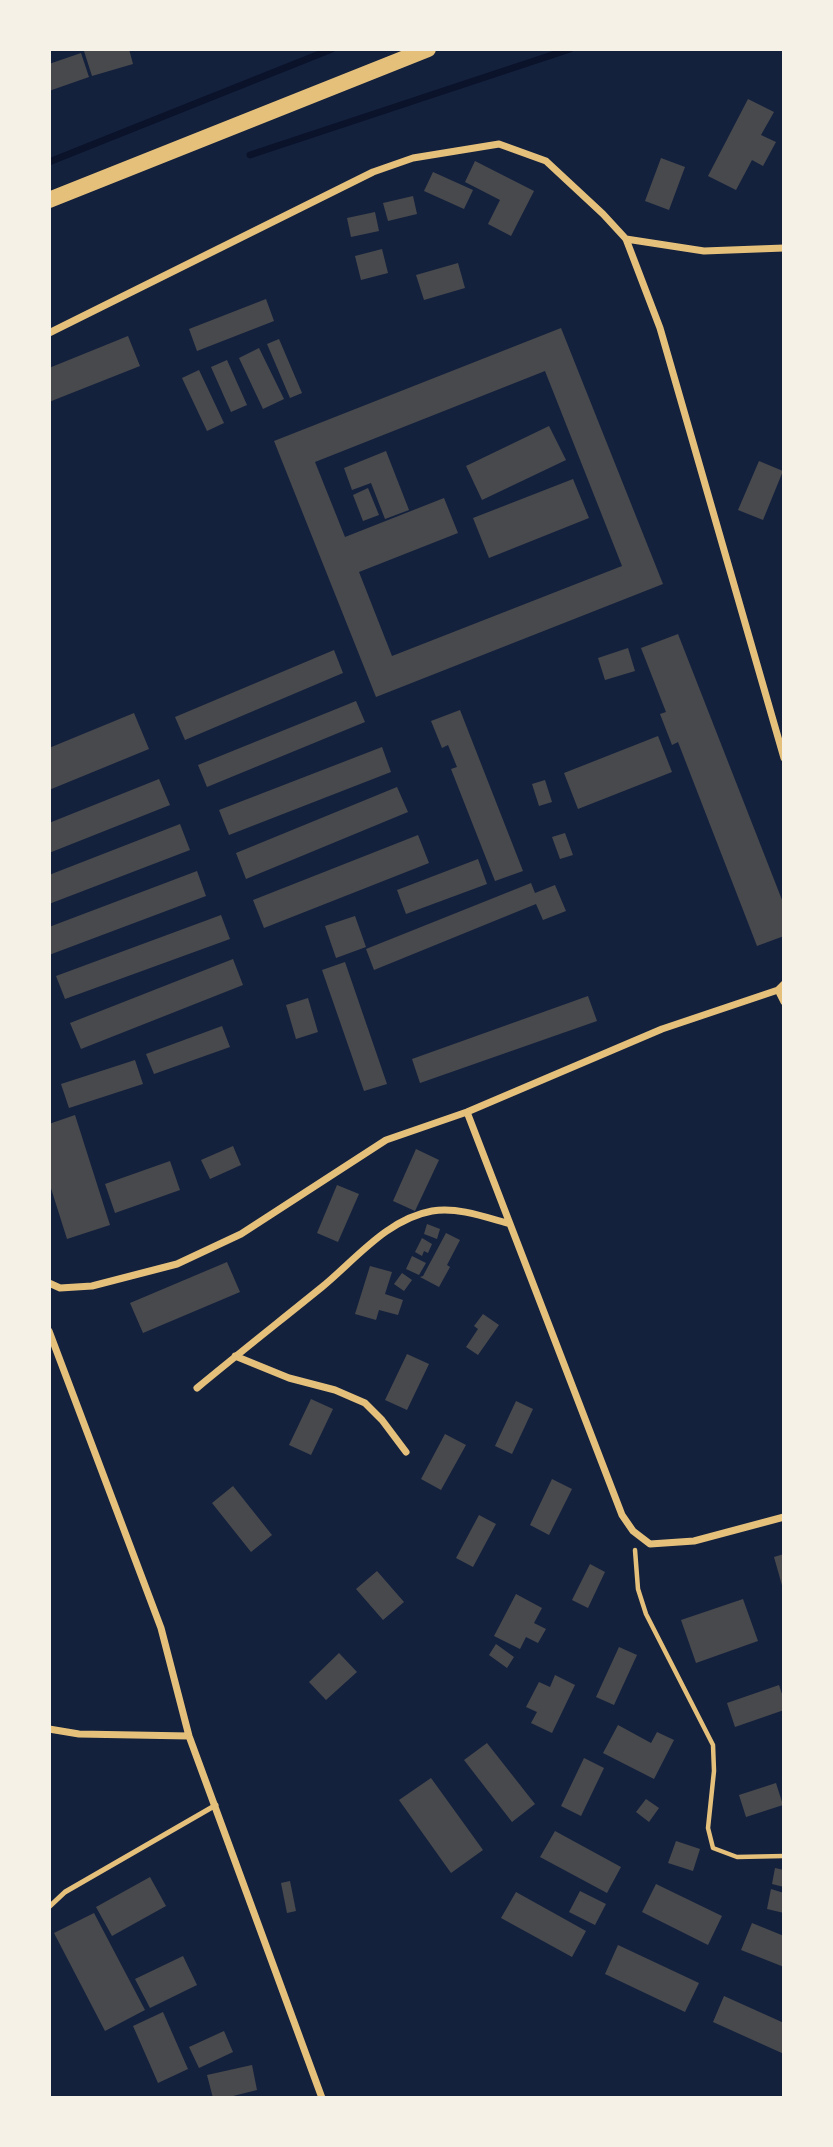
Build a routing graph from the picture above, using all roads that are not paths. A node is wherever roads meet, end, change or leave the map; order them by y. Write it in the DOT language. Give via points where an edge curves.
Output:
graph roads {
  1 [pos="420,50"];
  2 [pos="49,200"];
  3 [pos="626,239"];
  4 [pos="784,248"];
  5 [pos="49,333"];
  6 [pos="784,758"];
  7 [pos="781,987"];
  8 [pos="784,1002"];
  9 [pos="467,1112"];
  10 [pos="510,1224"];
  11 [pos="49,1283"];
  12 [pos="49,1331"];
  13 [pos="235,1356"];
  14 [pos="197,1388"];
  15 [pos="406,1452"];
  16 [pos="784,1517"];
  17 [pos="49,1729"];
  18 [pos="190,1736"];
  19 [pos="216,1805"];
  20 [pos="49,1907"];
  21 [pos="322,2098"];
  1 -- 2 [label="main road"];
  3 -- 4 [label="street" via="704,251"];
  3 -- 5 [label="street" via="546,161 499,144 413,158 373,172"];
  3 -- 6 [label="street" via="660,328"];
  7 -- 8 [label="street"];
  7 -- 9 [label="street" via="662,1029"];
  9 -- 10 [label="street"];
  9 -- 11 [label="street" via="386,1140 241,1234 177,1264 92,1286 60,1288"];
  10 -- 13 [label="street" via="462,1210 431,1211 404,1222 376,1239"];
  10 -- 16 [label="street" via="622,1515 633,1531 650,1544 694,1541"];
  12 -- 18 [label="street" via="161,1628"];
  13 -- 14 [label="street"];
  13 -- 15 [label="street" via="365,1403"];
  17 -- 18 [label="street" via="79,1734"];
  18 -- 19 [label="street"];
  19 -- 20 [label="lane" via="65,1892"];
  19 -- 21 [label="street"];
}
